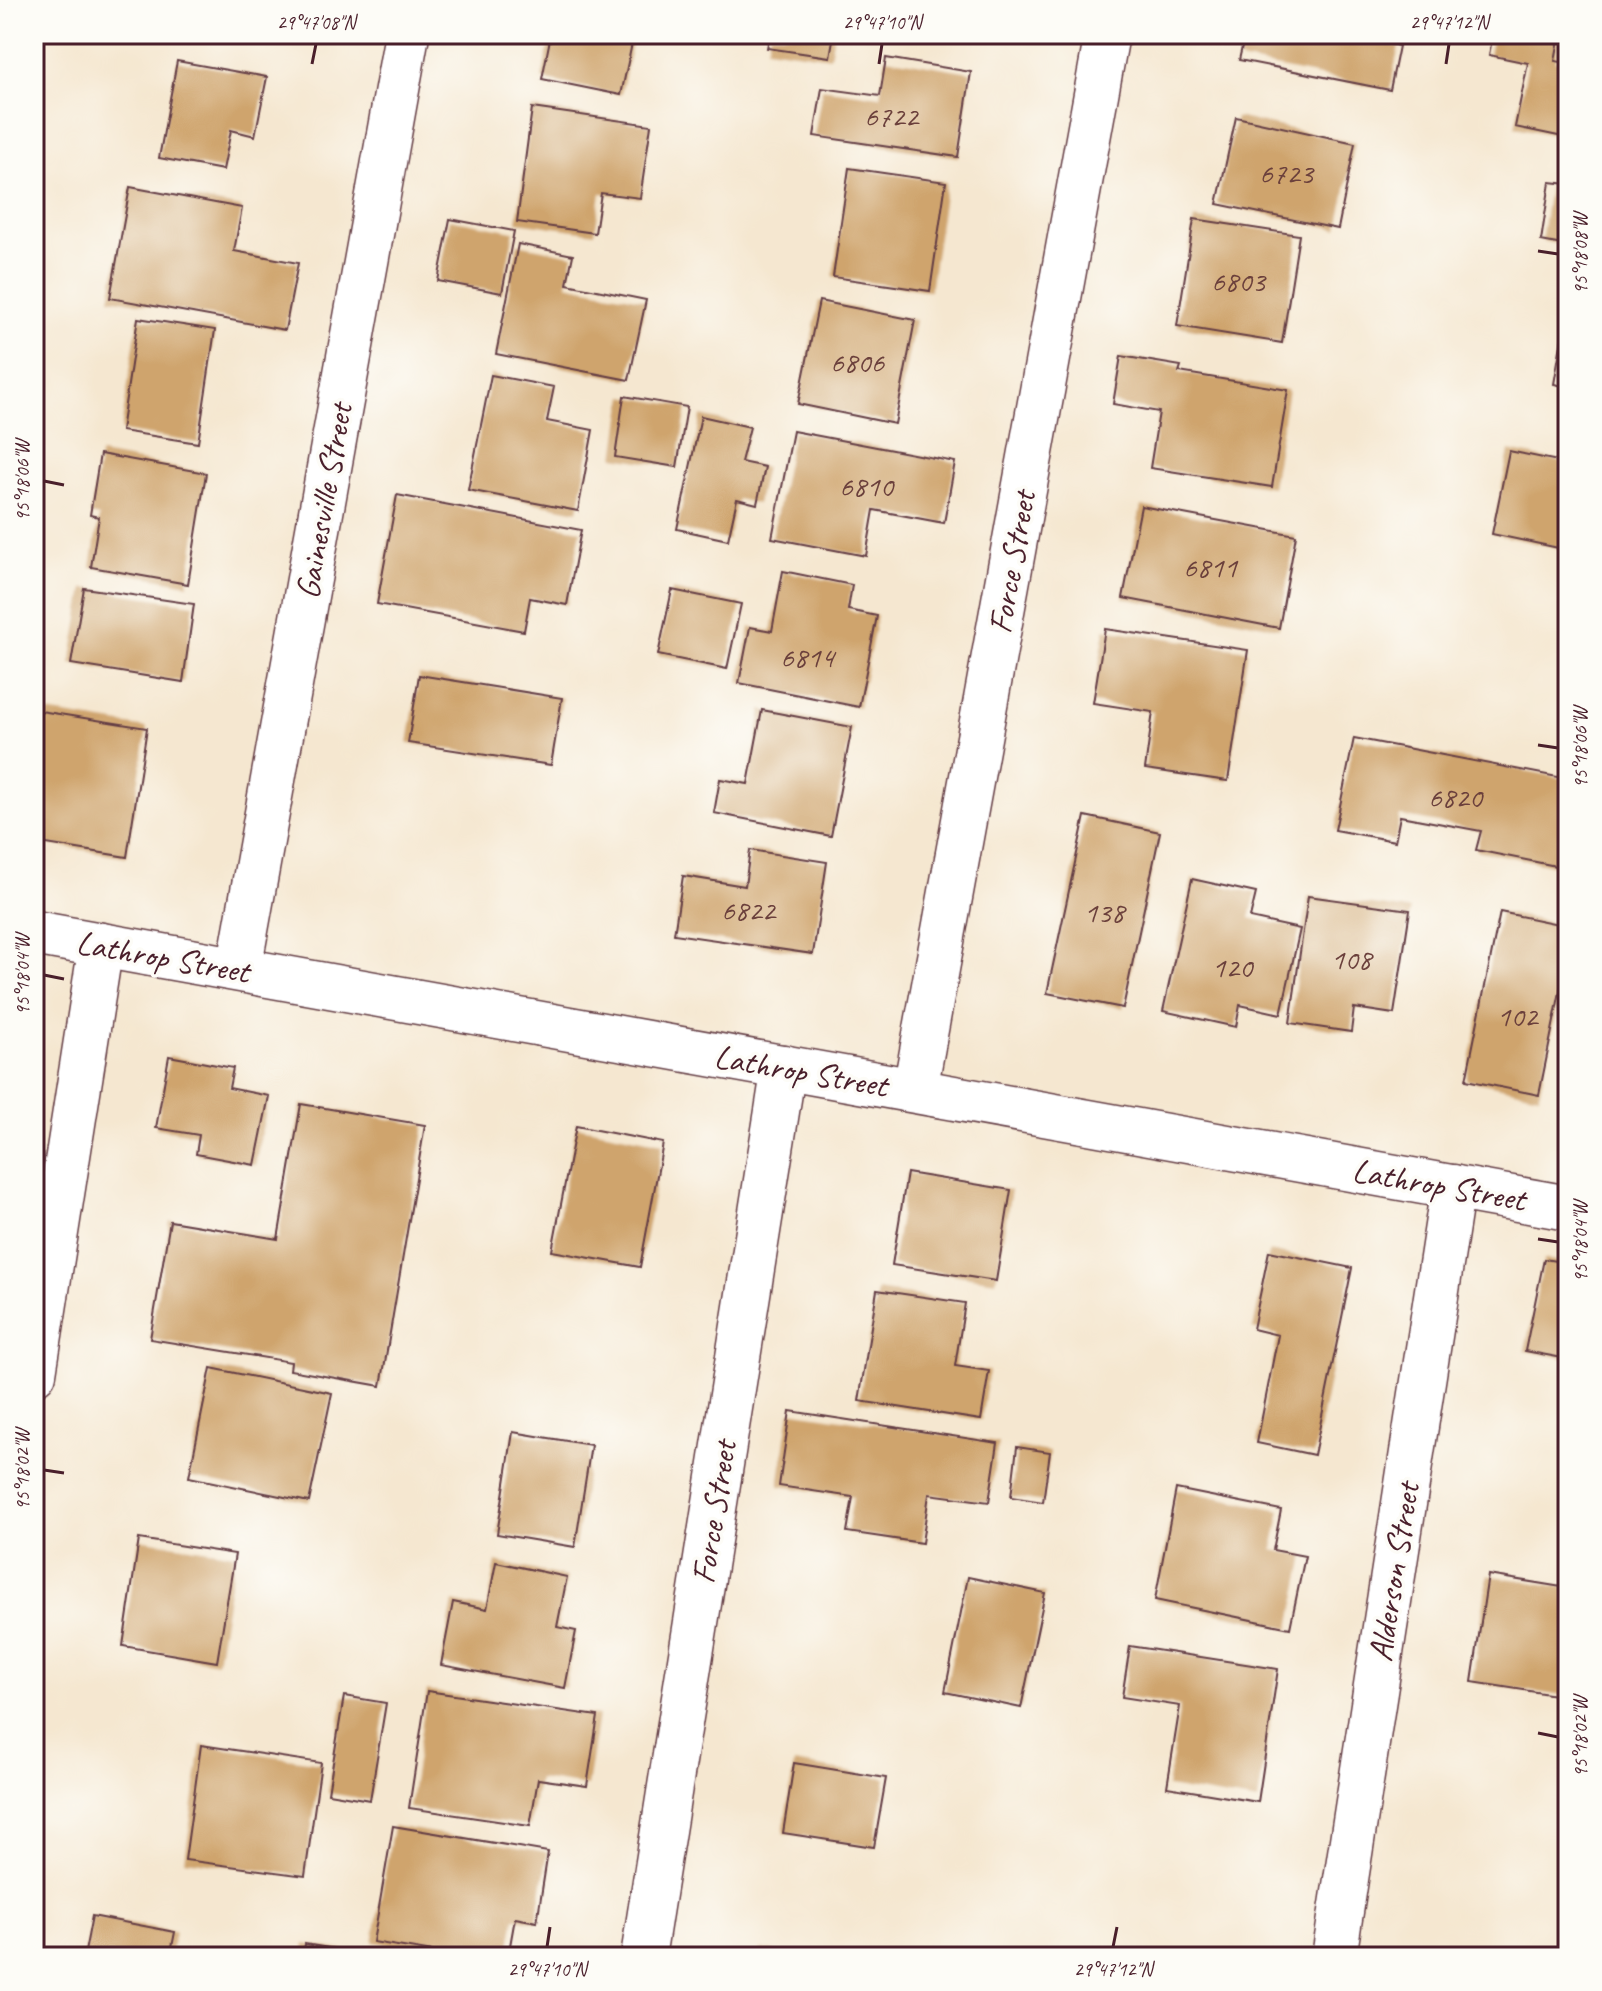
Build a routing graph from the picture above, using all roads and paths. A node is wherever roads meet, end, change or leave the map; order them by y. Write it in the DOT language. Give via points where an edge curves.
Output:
graph roads {
  1 [pos="407,34"];
  2 [pos="1107,34"];
  3 [pos="34,933"];
  4 [pos="101,945"];
  5 [pos="239,969"];
  6 [pos="784,1067"];
  7 [pos="915,1090"];
  8 [pos="1453,1187"];
  9 [pos="1568,1208"];
  10 [pos="34,1373"];
  11 [pos="643,1957"];
  12 [pos="1334,1957"];
  1 -- 5 [label="street, Gainesville Street"];
  2 -- 7 [label="street, Force Street"];
  3 -- 4 [label="street, Lathrop Street"];
  4 -- 5 [label="street, Lathrop Street"];
  4 -- 10 [label="street"];
  5 -- 6 [label="street, Lathrop Street"];
  6 -- 7 [label="street, Lathrop Street"];
  6 -- 11 [label="street, Force Street"];
  7 -- 8 [label="street, Lathrop Street"];
  8 -- 9 [label="street, Lathrop Street"];
  8 -- 12 [label="street, Alderson Street"];
}
